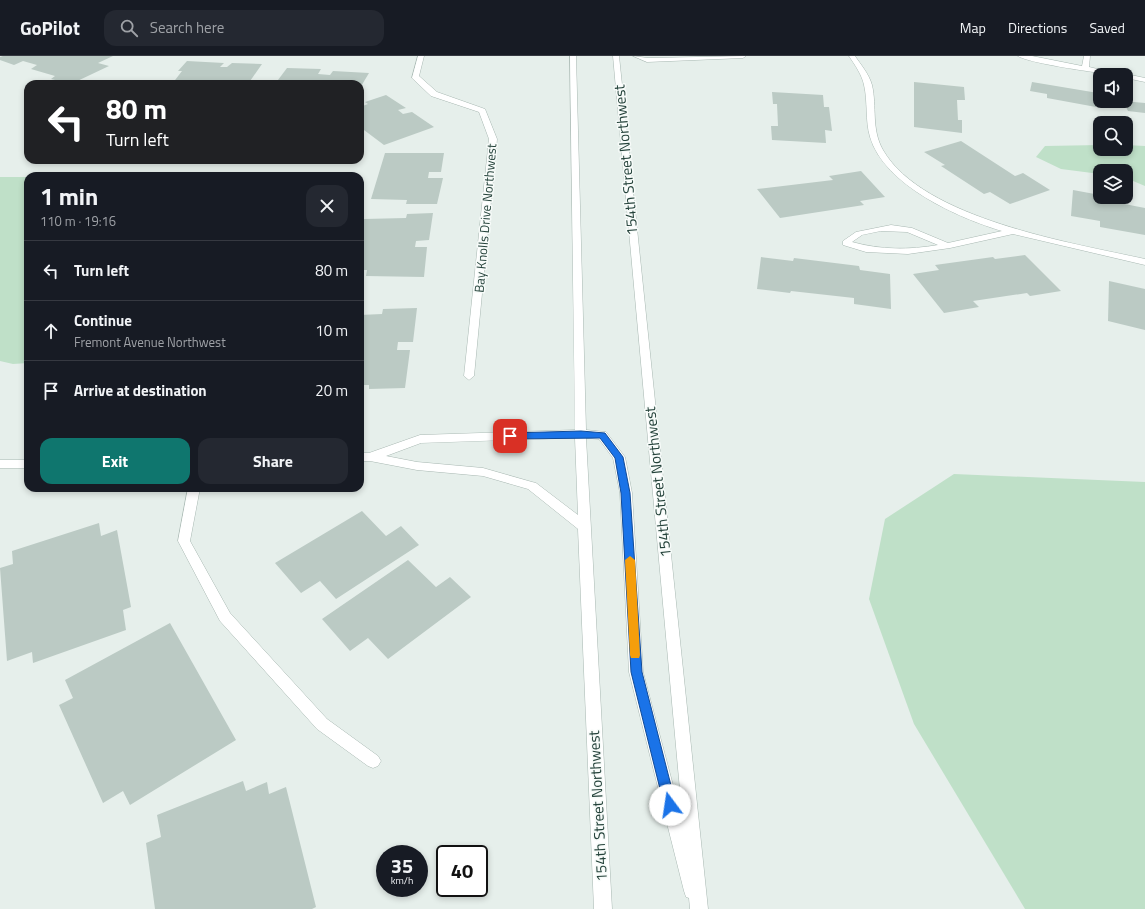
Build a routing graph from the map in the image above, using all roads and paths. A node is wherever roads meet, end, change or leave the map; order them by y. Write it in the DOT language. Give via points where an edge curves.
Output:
graph roads {
  1 [pos="421,56"];
  2 [pos="573,56"];
  3 [pos="616,56"];
  4 [pos="636,56"];
  5 [pos="743,56"];
  6 [pos="852,56"];
  7 [pos="1021,56"];
  8 [pos="1087,56"];
  9 [pos="1085,69"];
  10 [pos="1093,70"];
  11 [pos="1133,77"];
  12 [pos="1145,80"];
  13 [pos="1014,231"];
  14 [pos="946,245"];
  15 [pos="1145,262"];
  16 [pos="469,376"];
  17 [pos="581,434"];
  18 [pos="365,457"];
  19 [pos="0,464"];
  20 [pos="24,464"];
  21 [pos="193,492"];
  22 [pos="584,526"];
  23 [pos="373,761"];
  24 [pos="603,909"];
  25 [pos="696,909"];
  26 [pos="699,909"];
  1 -- 16 [label="street, Bay Knolls Drive Northwest" via="415,76 434,94 482,111 493,139"];
  2 -- 17 [label="street, 154th Street Northwest"];
  3 -- 26 [label="street, 154th Street Northwest"];
  4 -- 5 [label="street" via="647,60"];
  6 -- 13 [label="street" via="866,79 871,132 881,153 901,177 931,198"];
  7 -- 9 [label="street"];
  8 -- 9 [label="street"];
  9 -- 10 [label="street"];
  11 -- 12 [label="street"];
  13 -- 14 [label="street"];
  13 -- 15 [label="street"];
  14 -- 14 [label="street" via="906,253 861,249 846,243 852,236 881,228 896,227 910,229"];
  17 -- 18 [label="street" via="420,439"];
  17 -- 22 [label="street, 154th Street Northwest"];
  17 -- 25 [label="street" via="602,435 619,457 626,493 636,672"];
  18 -- 22 [label="street" via="416,466 484,472 532,486"];
  19 -- 20 [label="street"];
  21 -- 23 [label="street" via="184,541 225,617 322,724"];
  22 -- 24 [label="street, 154th Street Northwest"];
}
